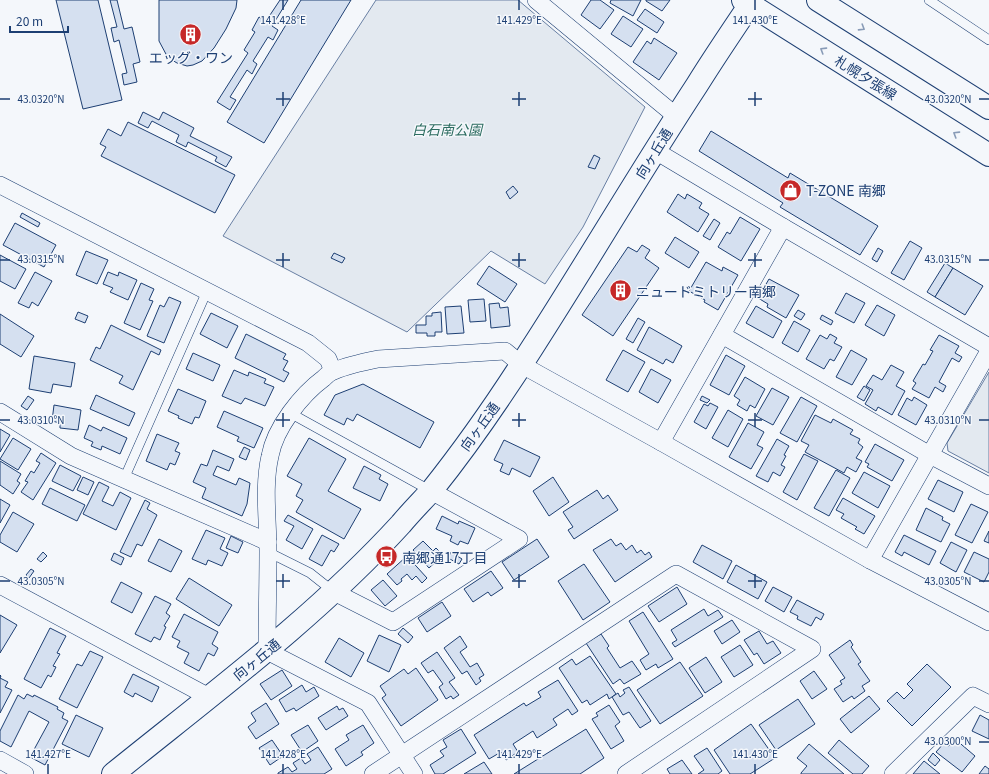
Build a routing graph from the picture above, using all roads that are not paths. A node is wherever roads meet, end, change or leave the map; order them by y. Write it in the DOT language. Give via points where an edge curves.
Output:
graph roads {
  1 [pos="536,0"];
  2 [pos="818,0"];
  3 [pos="929,0"];
  4 [pos="749,2"];
  5 [pos="989,40"];
  6 [pos="989,108"];
  7 [pos="676,116"];
  8 [pos="654,150"];
  9 [pos="989,155"];
  10 [pos="0,185"];
  11 [pos="783,227"];
  12 [pos="207,291"];
  13 [pos="722,335"];
  14 [pos="989,347"];
  15 [pos="989,352"];
  16 [pos="522,365"];
  17 [pos="333,371"];
  18 [pos="0,412"];
  19 [pos="290,413"];
  20 [pos="661,442"];
  21 [pos="930,455"];
  22 [pos="124,479"];
  23 [pos="989,486"];
  24 [pos="431,491"];
  25 [pos="268,546"];
  26 [pos="870,560"];
  27 [pos="0,585"];
  28 [pos="334,592"];
  29 [pos="989,622"];
  30 [pos="267,651"];
  31 [pos="209,697"];
  32 [pos="989,704"];
  33 [pos="401,755"];
  34 [pos="0,760"];
  35 [pos="644,769"];
  36 [pos="25,774"];
  37 [pos="113,774"];
  38 [pos="373,774"];
  39 [pos="414,774"];
  40 [pos="626,774"];
  41 [pos="893,774"];
  1 -- 7 [label="street"];
  2 -- 6 [label="street, one-way"];
  3 -- 5 [label="lane"];
  4 -- 7 [label="street, 向ヶ丘通"];
  9 -- 4 [label="street, 札幌夕張線, one-way"];
  7 -- 8 [label="street, 向ヶ丘通"];
  8 -- 11 [label="street"];
  8 -- 16 [label="street, 向ヶ丘通" via="572,288"];
  10 -- 12 [label="street"];
  11 -- 13 [label="street"];
  11 -- 14 [label="street"];
  12 -- 17 [label="street" via="308,343 328,358"];
  12 -- 22 [label="lane"];
  13 -- 20 [label="street"];
  13 -- 21 [label="street"];
  15 -- 21 [label="street"];
  16 -- 17 [label="street" via="505,352 378,359"];
  16 -- 20 [label="street"];
  16 -- 24 [label="street, 向ヶ丘通" via="476,433"];
  17 -- 19 [label="street" via="314,385"];
  18 -- 22 [label="street" via="71,456"];
  19 -- 24 [label="lane"];
  19 -- 25 [label="street" via="279,431 270,455 266,482"];
  20 -- 26 [label="street"];
  21 -- 23 [label="street"];
  21 -- 26 [label="street"];
  22 -- 25 [label="street"];
  24 -- 28 [label="street, 向ヶ丘通" via="383,544"];
  24 -- 28 [label="street" via="519,539 393,622"];
  25 -- 28 [label="lane"];
  25 -- 30 [label="street"];
  26 -- 29 [label="street"];
  27 -- 31 [label="street"];
  28 -- 30 [label="street, 向ヶ丘通"];
  30 -- 31 [label="street, 向ヶ丘通"];
  30 -- 33 [label="street" via="368,703"];
  31 -- 37 [label="street, 向ヶ丘通"];
  32 -- 41 [label="street" via="973,696"];
  33 -- 35 [label="street" via="676,574 812,649"];
  33 -- 38 [label="street"];
  33 -- 39 [label="street"];
  34 -- 36 [label="street"];
  35 -- 40 [label="street"];
}
